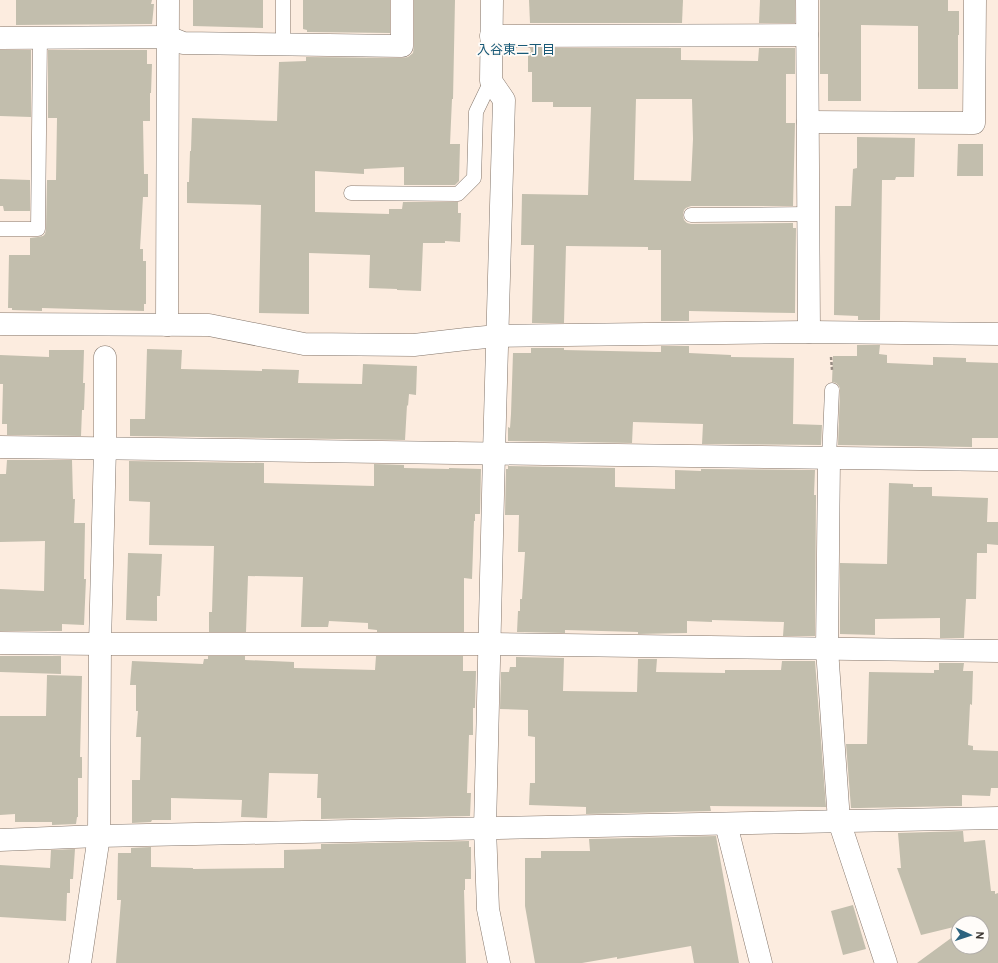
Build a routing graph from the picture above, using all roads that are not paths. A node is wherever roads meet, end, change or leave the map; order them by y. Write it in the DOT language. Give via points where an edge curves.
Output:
graph roads {
  1 [pos="168,0"];
  2 [pos="283,0"];
  3 [pos="402,0"];
  4 [pos="492,0"];
  5 [pos="807,0"];
  6 [pos="975,0"];
  7 [pos="807,35"];
  8 [pos="491,36"];
  9 [pos="40,37"];
  10 [pos="168,37"];
  11 [pos="0,38"];
  12 [pos="283,44"];
  13 [pos="491,81"];
  14 [pos="808,122"];
  15 [pos="351,194"];
  16 [pos="808,214"];
  17 [pos="692,215"];
  18 [pos="0,229"];
  19 [pos="0,324"];
  20 [pos="167,325"];
  21 [pos="809,332"];
  22 [pos="998,334"];
  23 [pos="497,336"];
  24 [pos="106,357"];
  25 [pos="832,390"];
  26 [pos="0,447"];
  27 [pos="105,448"];
  28 [pos="494,453"];
  29 [pos="829,458"];
  30 [pos="998,460"];
  31 [pos="0,643"];
  32 [pos="100,644"];
  33 [pos="490,644"];
  34 [pos="826,649"];
  35 [pos="998,651"];
  36 [pos="998,818"];
  37 [pos="839,821"];
  38 [pos="726,824"];
  39 [pos="485,828"];
  40 [pos="99,836"];
  41 [pos="0,840"];
  42 [pos="80,963"];
  43 [pos="498,963"];
  44 [pos="761,963"];
  45 [pos="886,963"];
  1 -- 10 [label="street"];
  2 -- 12 [label="lane"];
  3 -- 12 [label="street" via="402,46"];
  4 -- 8 [label="street"];
  5 -- 7 [label="street"];
  6 -- 14 [label="street" via="974,123"];
  7 -- 8 [label="street"];
  7 -- 14 [label="street"];
  8 -- 13 [label="street"];
  9 -- 10 [label="street"];
  9 -- 11 [label="street"];
  9 -- 18 [label="lane" via="38,229"];
  10 -- 12 [label="street" via="183,43"];
  10 -- 20 [label="street"];
  13 -- 15 [label="lane" via="476,112 474,178 458,194"];
  13 -- 23 [label="street" via="504,100"];
  14 -- 16 [label="street"];
  16 -- 17 [label="lane"];
  16 -- 21 [label="street"];
  19 -- 20 [label="street"];
  20 -- 23 [label="street" via="209,325 304,344 414,345"];
  21 -- 22 [label="street"];
  21 -- 23 [label="street"];
  23 -- 28 [label="street"];
  24 -- 27 [label="street"];
  25 -- 29 [label="lane"];
  26 -- 27 [label="street"];
  27 -- 28 [label="street"];
  27 -- 32 [label="street"];
  28 -- 29 [label="street"];
  28 -- 33 [label="street"];
  29 -- 30 [label="street"];
  29 -- 34 [label="street"];
  31 -- 32 [label="street"];
  32 -- 33 [label="street"];
  32 -- 40 [label="street"];
  33 -- 34 [label="street"];
  33 -- 39 [label="street"];
  34 -- 35 [label="street"];
  34 -- 37 [label="street"];
  36 -- 37 [label="street"];
  37 -- 38 [label="street"];
  37 -- 45 [label="street"];
  38 -- 39 [label="street"];
  38 -- 44 [label="street"];
  39 -- 40 [label="street"];
  39 -- 43 [label="street" via="488,909"];
  40 -- 41 [label="street"];
  40 -- 42 [label="street"];
}
